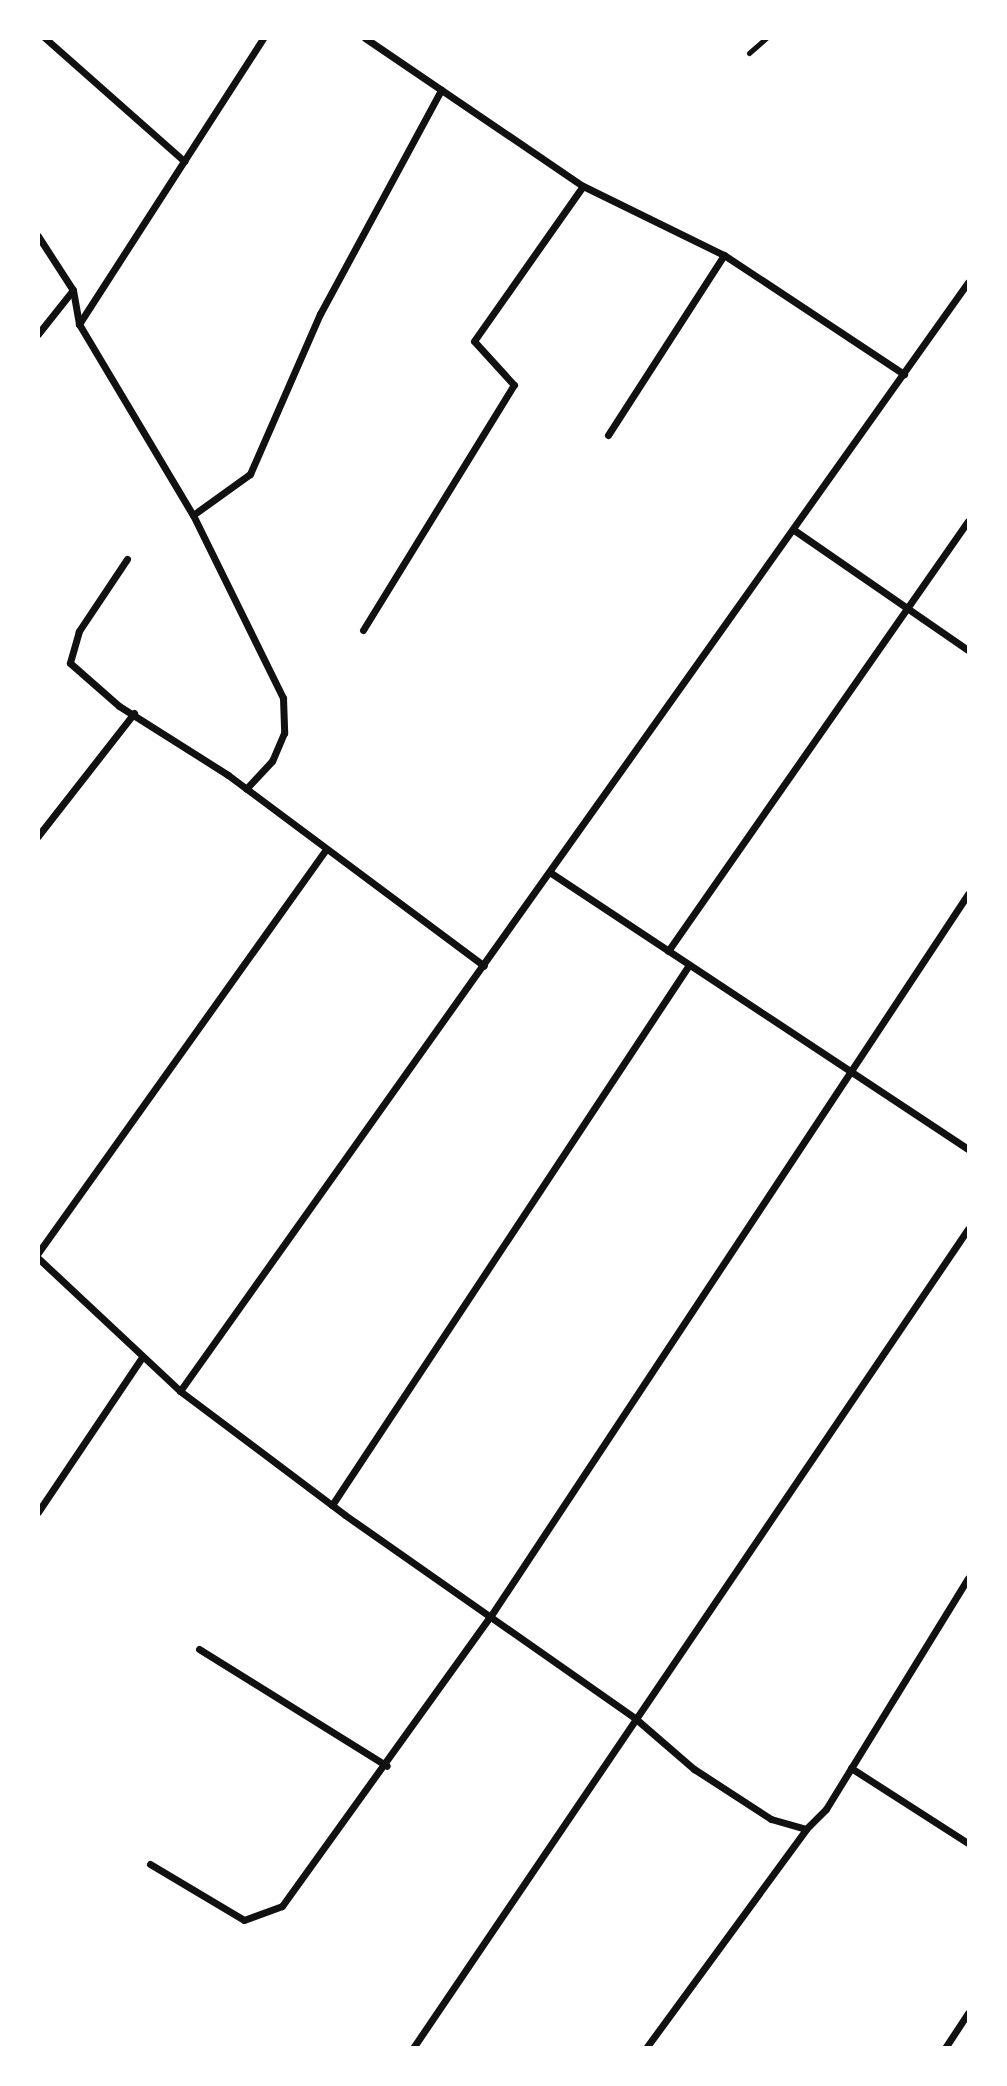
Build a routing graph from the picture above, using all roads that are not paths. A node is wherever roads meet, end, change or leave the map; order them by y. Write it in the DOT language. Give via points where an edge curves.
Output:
graph roads {
  1 [pos="45,38"];
  2 [pos="262,38"];
  3 [pos="365,38"];
  4 [pos="766,38"];
  5 [pos="749,53"];
  6 [pos="441,90"];
  7 [pos="184,161"];
  8 [pos="583,186"];
  9 [pos="38,236"];
  10 [pos="724,255"];
  11 [pos="968,282"];
  12 [pos="73,290"];
  13 [pos="79,324"];
  14 [pos="38,334"];
  15 [pos="904,374"];
  16 [pos="608,435"];
  17 [pos="193,515"];
  18 [pos="968,521"];
  19 [pos="793,530"];
  20 [pos="127,559"];
  21 [pos="906,607"];
  22 [pos="363,629"];
  23 [pos="968,650"];
  24 [pos="134,713"];
  25 [pos="246,789"];
  26 [pos="38,836"];
  27 [pos="326,849"];
  28 [pos="551,873"];
  29 [pos="968,894"];
  30 [pos="668,951"];
  31 [pos="689,965"];
  32 [pos="484,966"];
  33 [pos="850,1072"];
  34 [pos="968,1149"];
  35 [pos="968,1229"];
  36 [pos="38,1256"];
  37 [pos="141,1359"];
  38 [pos="180,1391"];
  39 [pos="332,1505"];
  40 [pos="38,1512"];
  41 [pos="968,1578"];
  42 [pos="490,1617"];
  43 [pos="199,1649"];
  44 [pos="636,1718"];
  45 [pos="387,1766"];
  46 [pos="851,1768"];
  47 [pos="806,1829"];
  48 [pos="968,1843"];
  49 [pos="150,1864"];
  50 [pos="968,2013"];
  51 [pos="413,2048"];
  52 [pos="646,2048"];
  53 [pos="945,2048"];
  1 -- 7 [label="street"];
  2 -- 7 [label="street"];
  3 -- 6 [label="street"];
  4 -- 5 [label="lane"];
  6 -- 8 [label="street"];
  6 -- 17 [label="street" via="320,314 250,474"];
  7 -- 13 [label="street"];
  8 -- 10 [label="street"];
  8 -- 22 [label="street" via="474,341 514,385"];
  9 -- 12 [label="street"];
  10 -- 15 [label="street"];
  10 -- 16 [label="street"];
  11 -- 15 [label="street"];
  12 -- 13 [label="street"];
  12 -- 14 [label="street"];
  13 -- 17 [label="street"];
  15 -- 19 [label="street"];
  17 -- 25 [label="street" via="283,698 284,733 276,752"];
  18 -- 21 [label="street"];
  19 -- 21 [label="street"];
  19 -- 28 [label="street"];
  20 -- 24 [label="street" via="79,631 71,663"];
  21 -- 23 [label="street"];
  21 -- 30 [label="street"];
  24 -- 25 [label="street"];
  24 -- 26 [label="street"];
  25 -- 27 [label="street"];
  27 -- 32 [label="street"];
  27 -- 36 [label="street"];
  28 -- 30 [label="street"];
  28 -- 32 [label="street"];
  29 -- 33 [label="street"];
  30 -- 31 [label="street"];
  31 -- 33 [label="street"];
  31 -- 39 [label="street"];
  32 -- 38 [label="street"];
  33 -- 34 [label="street"];
  33 -- 42 [label="street"];
  35 -- 44 [label="street"];
  36 -- 37 [label="street"];
  37 -- 38 [label="street"];
  37 -- 40 [label="street"];
  38 -- 39 [label="street"];
  39 -- 42 [label="street"];
  41 -- 46 [label="street"];
  42 -- 44 [label="street"];
  42 -- 45 [label="street"];
  43 -- 45 [label="street"];
  44 -- 47 [label="street" via="694,1769 771,1819"];
  44 -- 51 [label="street"];
  45 -- 49 [label="street" via="282,1906 261,1918 244,1920"];
  46 -- 47 [label="street"];
  46 -- 48 [label="street"];
  47 -- 52 [label="street"];
  50 -- 53 [label="street"];
}
